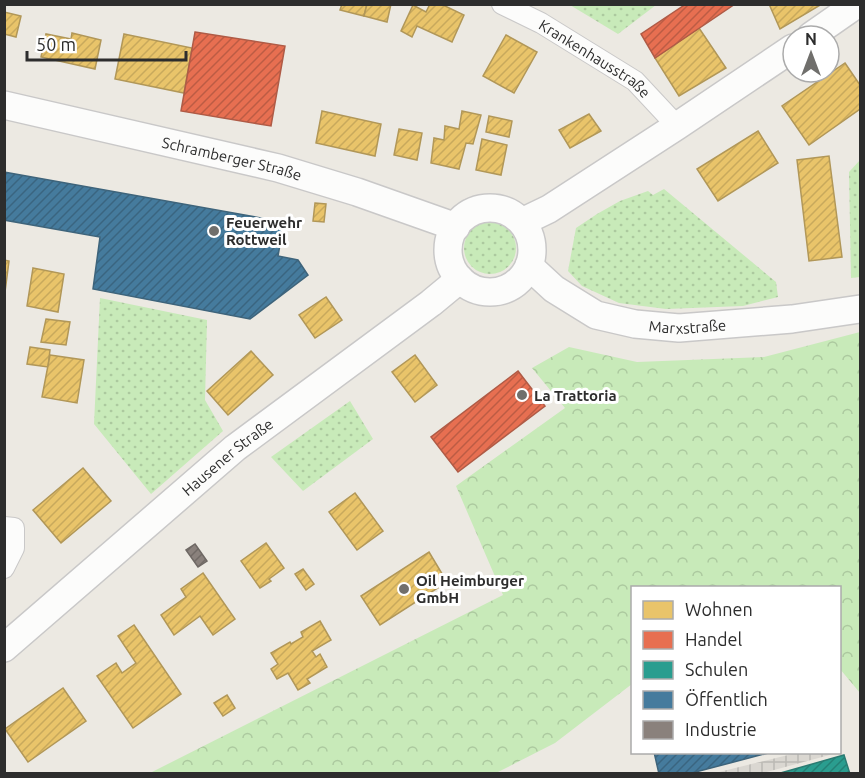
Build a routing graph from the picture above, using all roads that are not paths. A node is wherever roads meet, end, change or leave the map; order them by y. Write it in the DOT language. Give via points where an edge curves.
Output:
graph roads {
  1 [pos="502,4"];
  2 [pos="857,4"];
  3 [pos="828,24"];
  4 [pos="781,56"];
  5 [pos="4,105"];
  6 [pos="677,126"];
  7 [pos="522,222"];
  8 [pos="456,227"];
  9 [pos="529,266"];
  10 [pos="460,279"];
  11 [pos="861,309"];
  12 [pos="4,527"];
  13 [pos="4,568"];
  14 [pos="4,648"];
  1 -- 6 [label="street, Krankenhausstraße" via="541,23 635,81"];
  2 -- 3 [label="main road"];
  4 -- 6 [label="main road"];
  5 -- 8 [label="main road, Schramberger Straße" via="278,168"];
  6 -- 7 [label="main road" via="549,209"];
  7 -- 8 [label="main road" via="500,209 488,208 464,217"];
  7 -- 9 [label="main road" via="531,243"];
  8 -- 10 [label="main road" via="448,254"];
  9 -- 10 [label="main road" via="523,276 504,290 481,291"];
  9 -- 11 [label="main road, Marxstraße" via="554,289 596,315 635,324 679,328"];
  10 -- 14 [label="main road, Hausener Straße" via="235,448"];
  12 -- 13 [label="street" via="14,528 14,548"];
}
